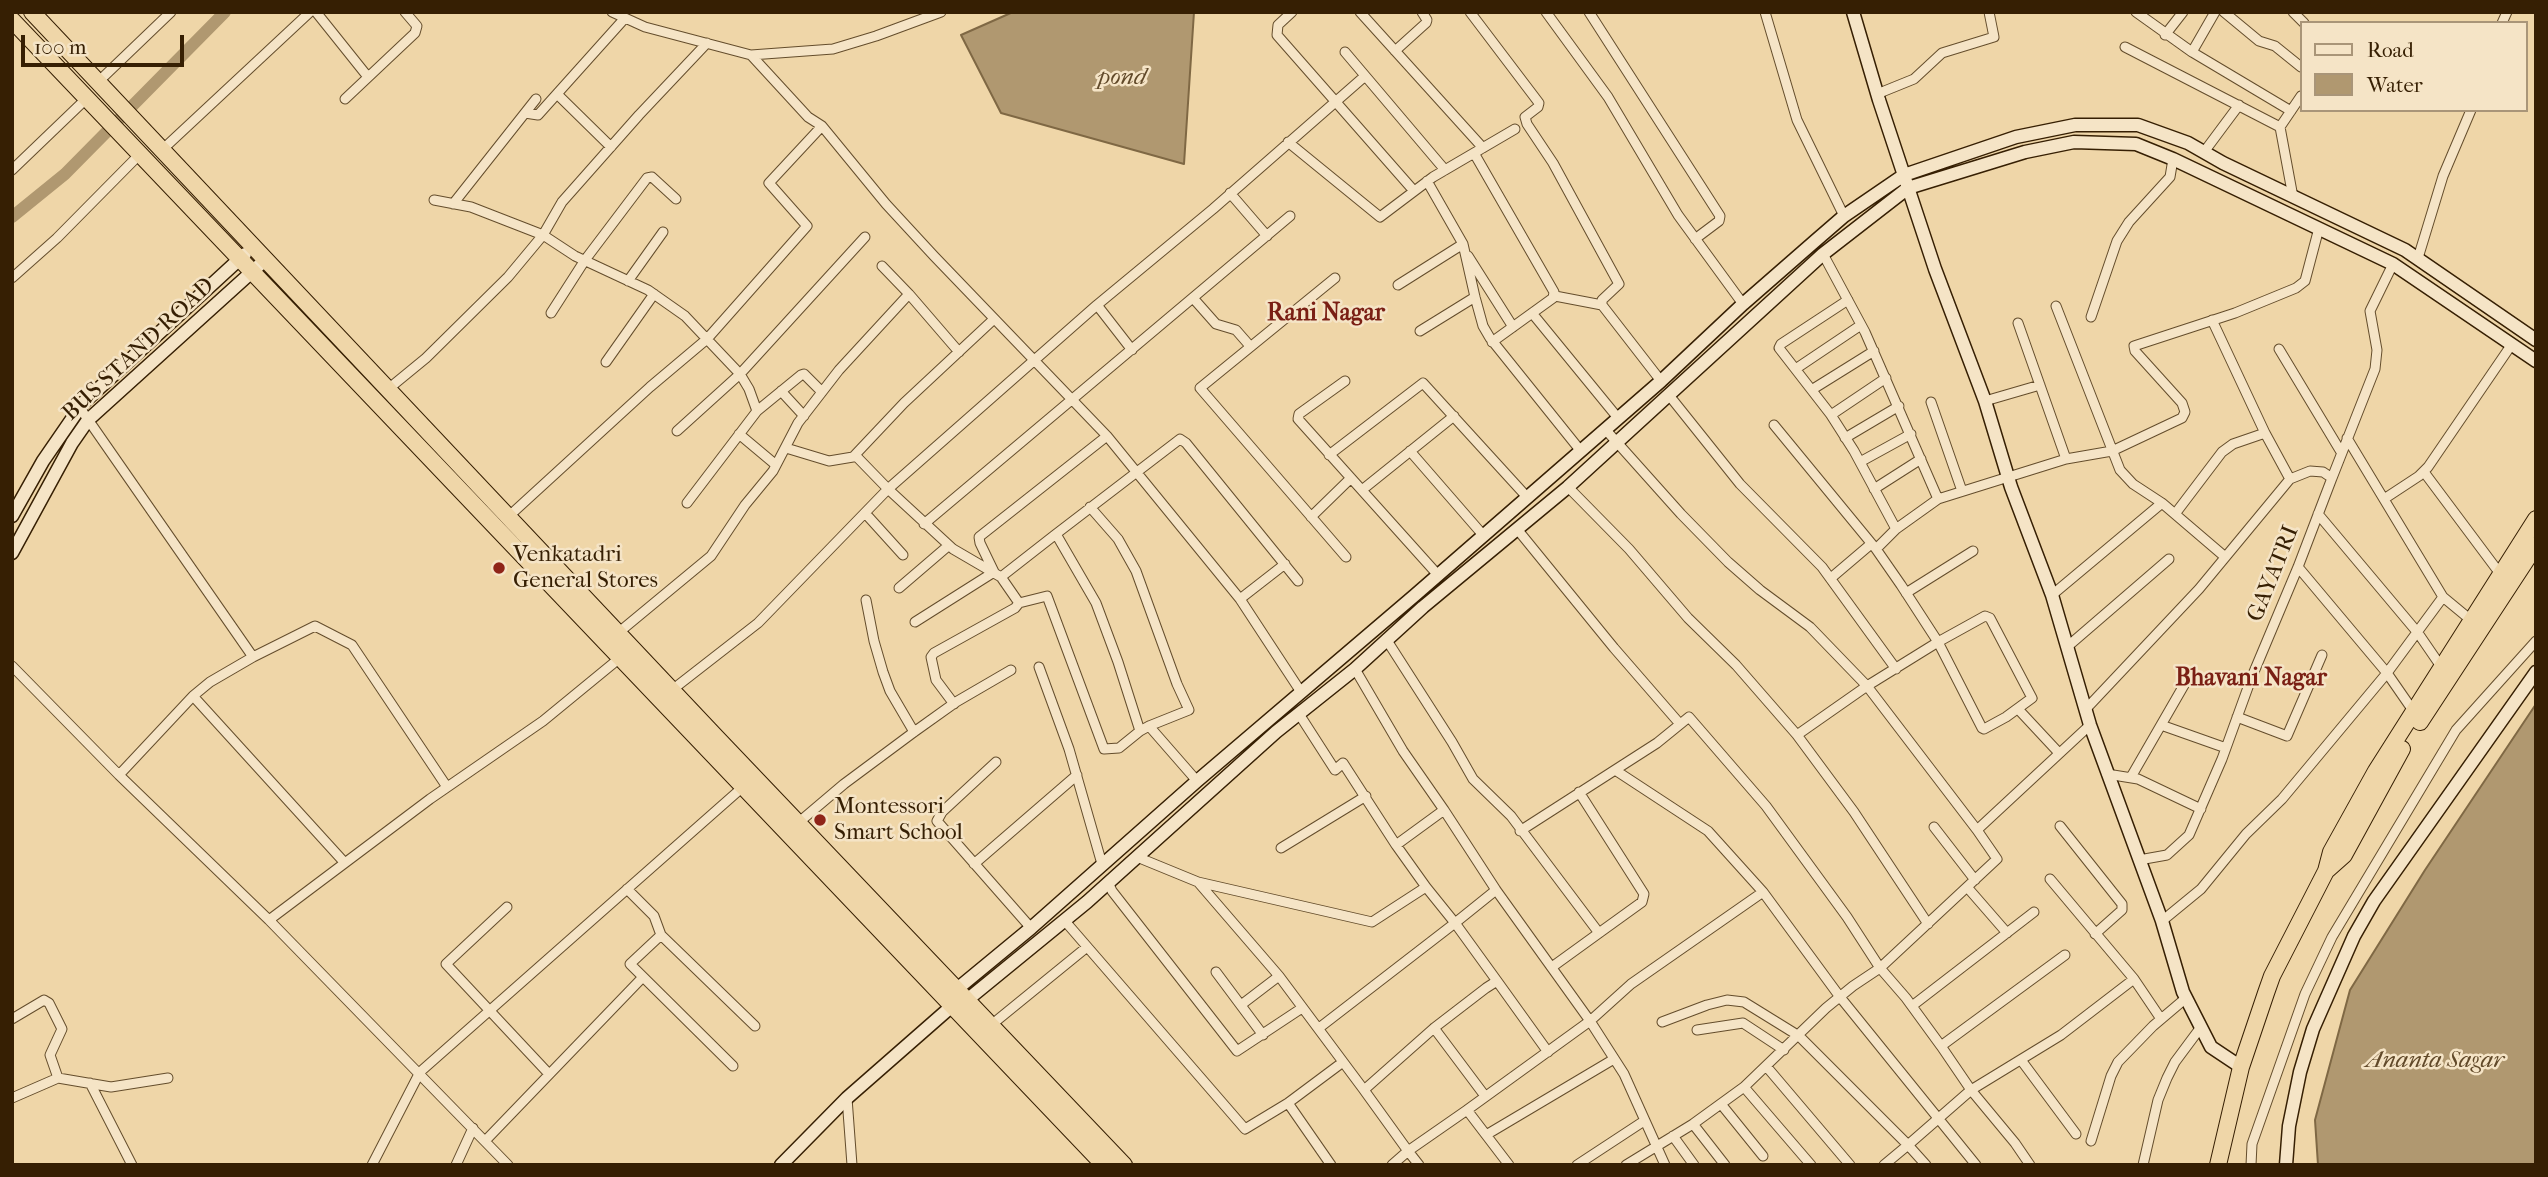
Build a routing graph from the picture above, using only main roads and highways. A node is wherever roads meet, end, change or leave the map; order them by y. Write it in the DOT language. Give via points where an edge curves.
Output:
graph roads {
  1 [pos="32,12"];
  2 [pos="12,20"];
  3 [pos="2536,519"];
  4 [pos="2536,545"];
  5 [pos="2326,871"];
  6 [pos="955,1001"];
  7 [pos="2222,1144"];
  8 [pos="1104,1165"];
  9 [pos="1124,1165"];
  10 [pos="2218,1165"];
  11 [pos="2226,1165"];
  1 -- 6 [label="highway" via="798,823"];
  2 -- 6 [label="highway" via="652,694"];
  3 -- 5 [label="highway" via="2376,771 2337,840"];
  4 -- 5 [label="highway" via="2401,750 2344,855"];
  5 -- 7 [label="highway" via="2272,976 2241,1067"];
  6 -- 8 [label="highway"];
  6 -- 9 [label="highway" via="990,1026"];
  7 -- 10 [label="highway"];
  7 -- 11 [label="highway"];
}
